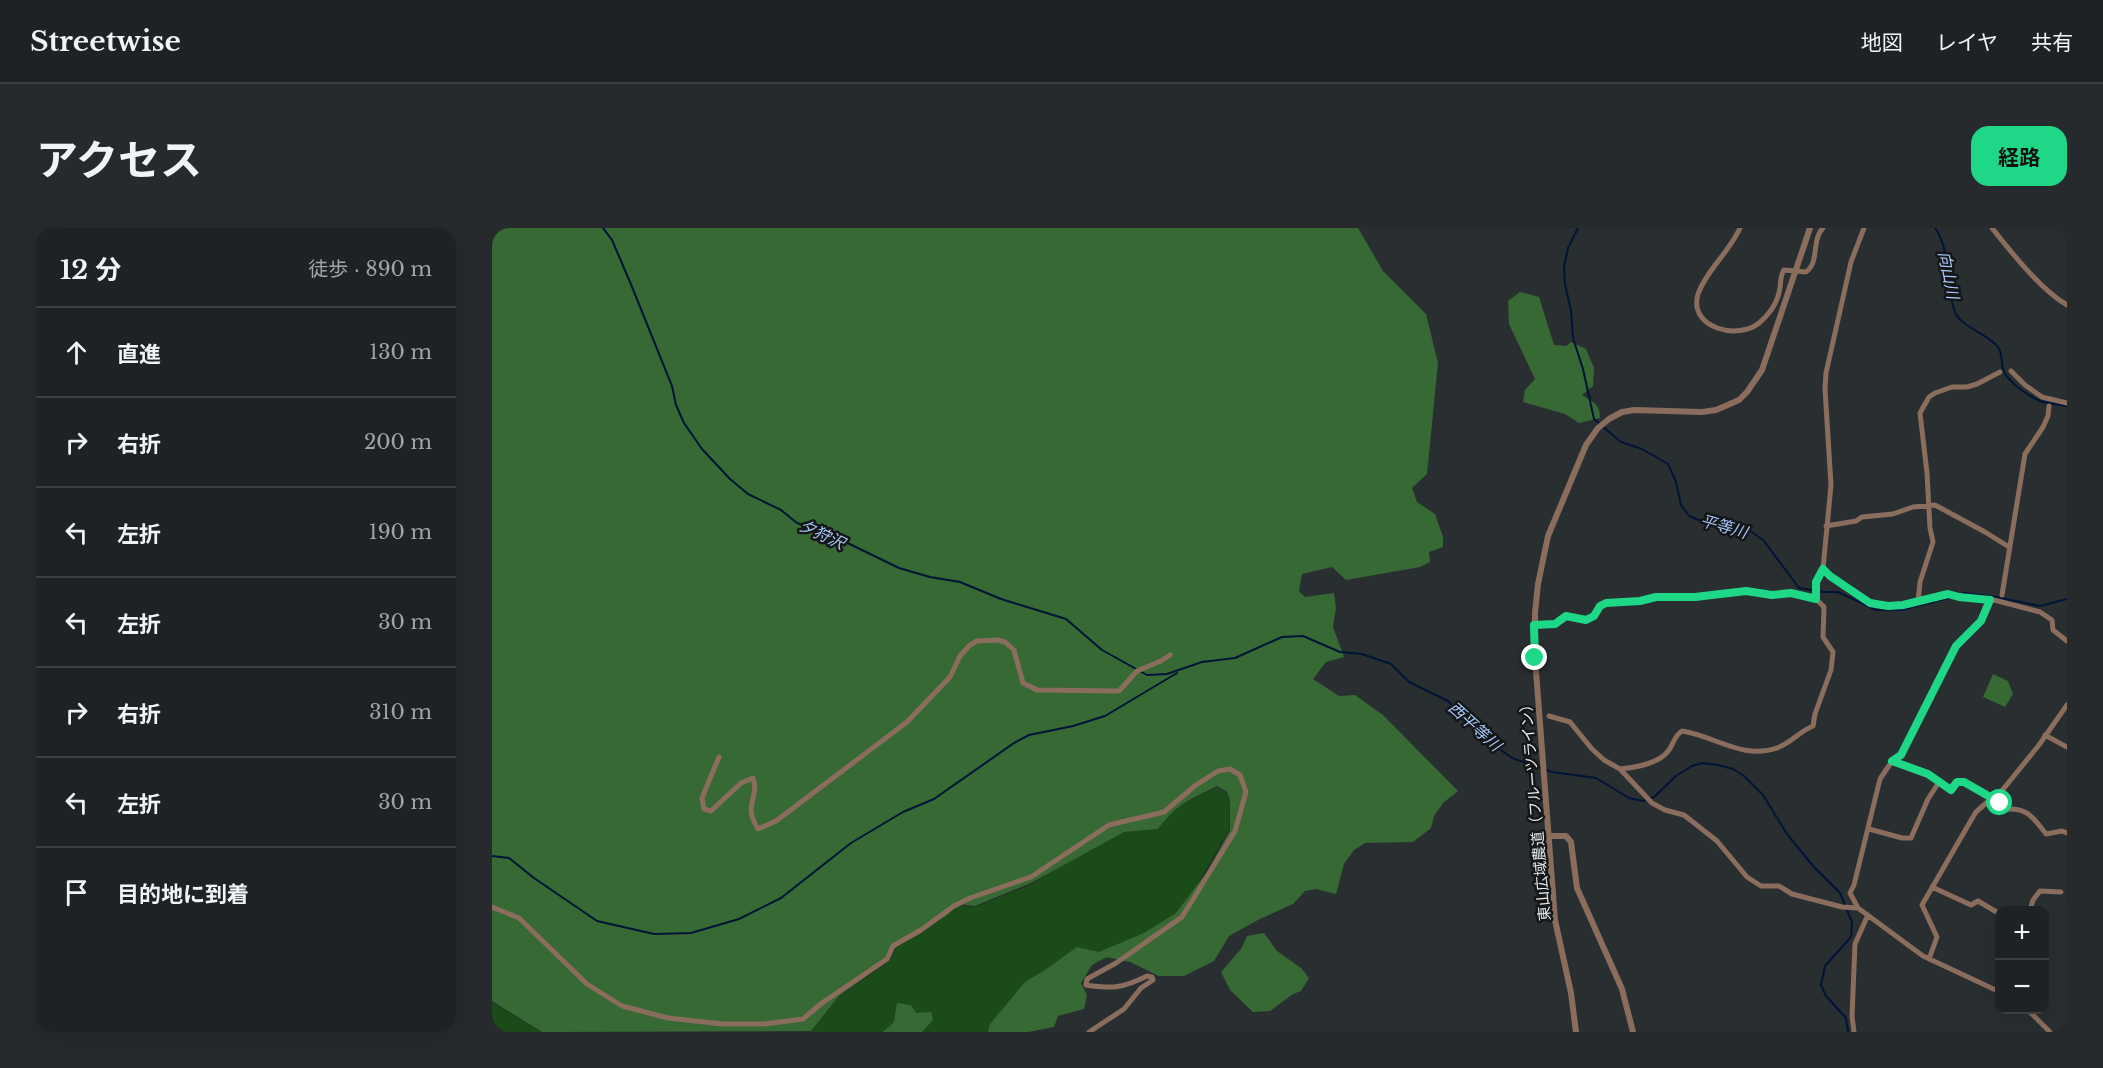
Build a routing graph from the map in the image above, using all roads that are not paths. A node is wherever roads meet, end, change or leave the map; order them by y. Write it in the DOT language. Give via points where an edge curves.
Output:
graph roads {
  1 [pos="1740,228"];
  2 [pos="1810,228"];
  3 [pos="1823,228"];
  4 [pos="1864,228"];
  5 [pos="1992,228"];
  6 [pos="1796,271"];
  7 [pos="2067,305"];
  8 [pos="2011,371"];
  9 [pos="2000,372"];
  10 [pos="2067,403"];
  11 [pos="2049,406"];
  12 [pos="1929,506"];
  13 [pos="1826,526"];
  14 [pos="2009,547"];
  15 [pos="1823,569"];
  16 [pos="2002,595"];
  17 [pos="1816,597"];
  18 [pos="1990,600"];
  19 [pos="1918,602"];
  20 [pos="1534,625"];
  21 [pos="2067,641"];
  22 [pos="1170,655"];
  23 [pos="2067,705"];
  24 [pos="1549,716"];
  25 [pos="2044,735"];
  26 [pos="2067,747"];
  27 [pos="719,757"];
  28 [pos="1892,761"];
  29 [pos="1620,769"];
  30 [pos="1939,782"];
  31 [pos="1994,798"];
  32 [pos="1869,829"];
  33 [pos="2067,833"];
  34 [pos="1549,836"];
  35 [pos="1932,887"];
  36 [pos="2061,892"];
  37 [pos="2031,906"];
  38 [pos="492,907"];
  39 [pos="1855,908"];
  40 [pos="1995,911"];
  41 [pos="1867,917"];
  42 [pos="1929,959"];
  43 [pos="1995,990"];
  44 [pos="2032,1014"];
  45 [pos="1089,1032"];
  46 [pos="1576,1032"];
  47 [pos="1634,1032"];
  48 [pos="1854,1032"];
  49 [pos="2050,1032"];
  1 -- 6 [label="street" via="1698,296 1699,310 1709,326 1745,330 1758,324 1774,304 1781,274 1784,270"];
  2 -- 6 [label="street, 東山広域農道（フルーツライン）"];
  3 -- 6 [label="street" via="1816,240 1813,266 1809,271"];
  4 -- 13 [label="street" via="1851,262 1826,373 1831,485"];
  5 -- 7 [label="street" via="2011,252"];
  6 -- 20 [label="street, 東山広域農道（フルーツライン）" via="1762,370 1739,400 1702,412 1622,412 1598,428 1586,445 1548,536"];
  8 -- 10 [label="street" via="2042,397"];
  9 -- 12 [label="street" via="1977,384 1935,393 1920,413"];
  11 -- 14 [label="street" via="2043,427 2025,454"];
  12 -- 13 [label="street"];
  12 -- 14 [label="street" via="1935,505"];
  12 -- 19 [label="street" via="1933,542"];
  13 -- 15 [label="street"];
  14 -- 16 [label="street"];
  15 -- 17 [label="street" via="1816,582"];
  15 -- 19 [label="street" via="1870,603 1888,606"];
  17 -- 20 [label="street" via="1746,591 1656,597 1606,603 1586,620 1566,616 1555,624"];
  17 -- 29 [label="street" via="1824,607 1823,637 1833,652 1813,726 1776,748 1754,752 1739,751 1724,742 1682,731 1668,752 1648,763"];
  18 -- 19 [label="street" via="1950,594"];
  18 -- 21 [label="street" via="2040,612 2052,620 2053,630"];
  18 -- 28 [label="street" via="1981,621 1956,646 1901,755"];
  20 -- 34 [label="street, 東山広域農道（フルーツライン）"];
  22 -- 27 [label="street" via="1137,671 1119,690 1037,690 1023,683 1014,650 1005,642 977,641 960,656 950,677 907,722 776,821 758,829 751,818 756,788 753,778 741,783 711,811 704,809 702,798"];
  23 -- 25 [label="street"];
  24 -- 29 [label="street" via="1570,722 1592,749"];
  25 -- 26 [label="street"];
  25 -- 31 [label="street"];
  28 -- 30 [label="street"];
  28 -- 32 [label="street" via="1880,780"];
  29 -- 39 [label="street" via="1652,802 1684,815 1717,841 1747,877 1761,886 1779,886 1792,894"];
  30 -- 31 [label="street" via="1951,790 1957,782 1964,782"];
  30 -- 32 [label="street" via="1911,838"];
  31 -- 33 [label="street" via="2007,809 2022,810 2031,816 2046,834"];
  31 -- 35 [label="street" via="1976,812"];
  32 -- 39 [label="street" via="1850,893"];
  34 -- 46 [label="street, 東山広域農道（フルーツライン）" via="1555,920"];
  34 -- 47 [label="street" via="1566,836 1571,842 1577,888 1622,989"];
  35 -- 40 [label="street" via="1971,905 1978,901"];
  35 -- 42 [label="street" via="1922,905 1937,937"];
  36 -- 37 [label="street" via="2040,891"];
  38 -- 45 [label="street" via="519,918 587,984 622,1006 668,1018 723,1024 803,1019 887,959 893,946 954,906 1031,877 1109,825 1164,812 1218,771 1230,770 1240,775 1246,792 1235,831 1182,917 1087,979 1086,985 1127,986 1147,976 1153,980 1124,1009"];
  39 -- 41 [label="street"];
  41 -- 42 [label="street"];
  41 -- 48 [label="street" via="1855,944"];
  42 -- 43 [label="street"];
  44 -- 49 [label="street"];
}
